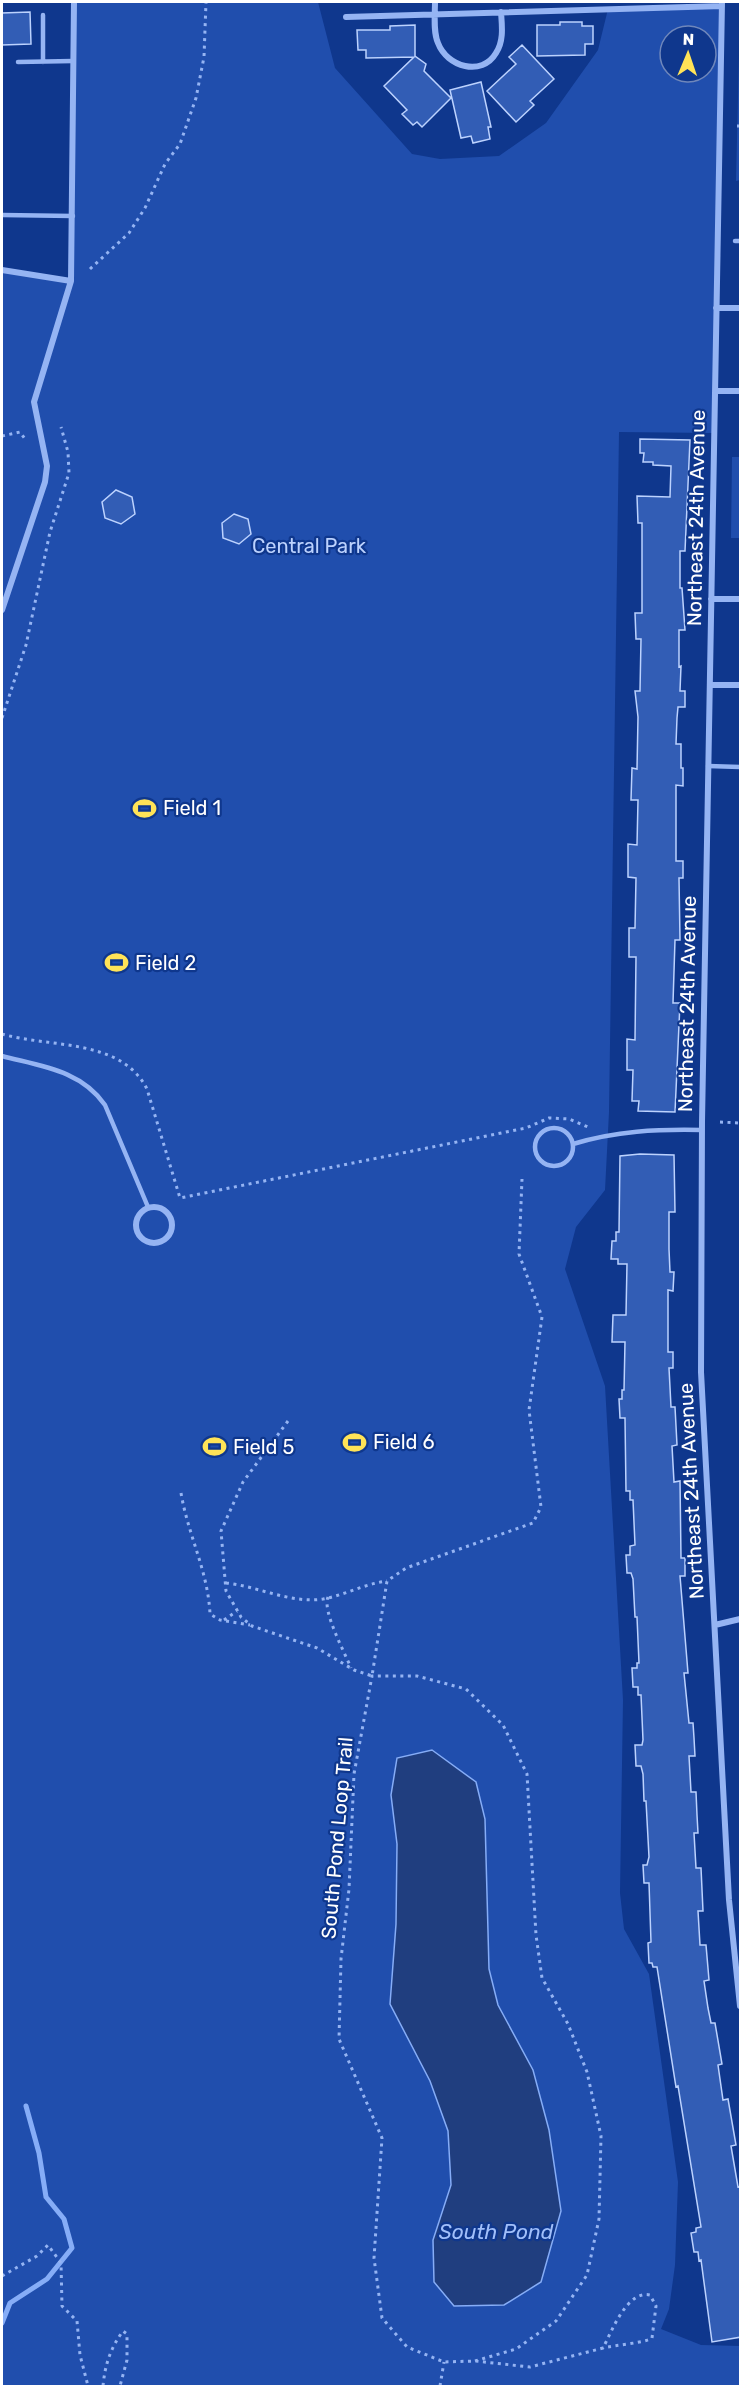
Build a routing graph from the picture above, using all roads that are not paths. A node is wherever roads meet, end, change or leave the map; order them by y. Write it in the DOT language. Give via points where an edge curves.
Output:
graph roads {
  1 [pos="74,2"];
  2 [pos="435,2"];
  3 [pos="722,4"];
  4 [pos="501,12"];
  5 [pos="435,14"];
  6 [pos="43,15"];
  7 [pos="346,17"];
  8 [pos="18,62"];
  9 [pos="43,62"];
  10 [pos="74,62"];
  11 [pos="2,215"];
  12 [pos="73,216"];
  13 [pos="2,270"];
  14 [pos="71,280"];
  15 [pos="716,308"];
  16 [pos="741,308"];
  17 [pos="715,391"];
  18 [pos="741,392"];
  19 [pos="711,599"];
  20 [pos="741,599"];
  21 [pos="2,610"];
  22 [pos="710,685"];
  23 [pos="741,685"];
  24 [pos="708,766"];
  25 [pos="741,767"];
  26 [pos="2,1056"];
  27 [pos="702,1130"];
  28 [pos="573,1144"];
  29 [pos="148,1208"];
  30 [pos="741,1619"];
  31 [pos="715,1625"];
  32 [pos="741,2006"];
  1 -- 10 [label="street"];
  2 -- 5 [label="street"];
  3 -- 4 [label="street"];
  3 -- 15 [label="street, Northeast 24th Avenue"];
  4 -- 5 [label="street"];
  4 -- 5 [label="street" via="501,44 496,54 487,63 462,66 447,59 437,42"];
  5 -- 7 [label="street"];
  6 -- 9 [label="lane"];
  8 -- 9 [label="lane"];
  9 -- 10 [label="lane"];
  10 -- 12 [label="street"];
  11 -- 12 [label="lane"];
  12 -- 14 [label="street"];
  13 -- 14 [label="street"];
  14 -- 21 [label="street" via="34,402 47,466 45,482"];
  15 -- 16 [label="street"];
  15 -- 17 [label="street, Northeast 24th Avenue"];
  17 -- 18 [label="street"];
  17 -- 19 [label="street, Northeast 24th Avenue"];
  19 -- 20 [label="street"];
  19 -- 22 [label="street, Northeast 24th Avenue"];
  22 -- 23 [label="street"];
  22 -- 24 [label="street, Northeast 24th Avenue"];
  24 -- 25 [label="lane"];
  24 -- 27 [label="street, Northeast 24th Avenue"];
  26 -- 29 [label="lane" via="70,1075 96,1091"];
  27 -- 28 [label="lane" via="642,1129"];
  27 -- 31 [label="street, Northeast 24th Avenue" via="701,1372"];
  28 -- 28 [label="lane" via="563,1130 551,1128 540,1134 536,1151 542,1162 555,1167 571,1157"];
  29 -- 29 [label="street" via="137,1220 138,1232 146,1241 158,1242 168,1236 171,1219 165,1210"];
  30 -- 31 [label="street"];
  31 -- 32 [label="street, Northeast 24th Avenue" via="729,1900"];
}
